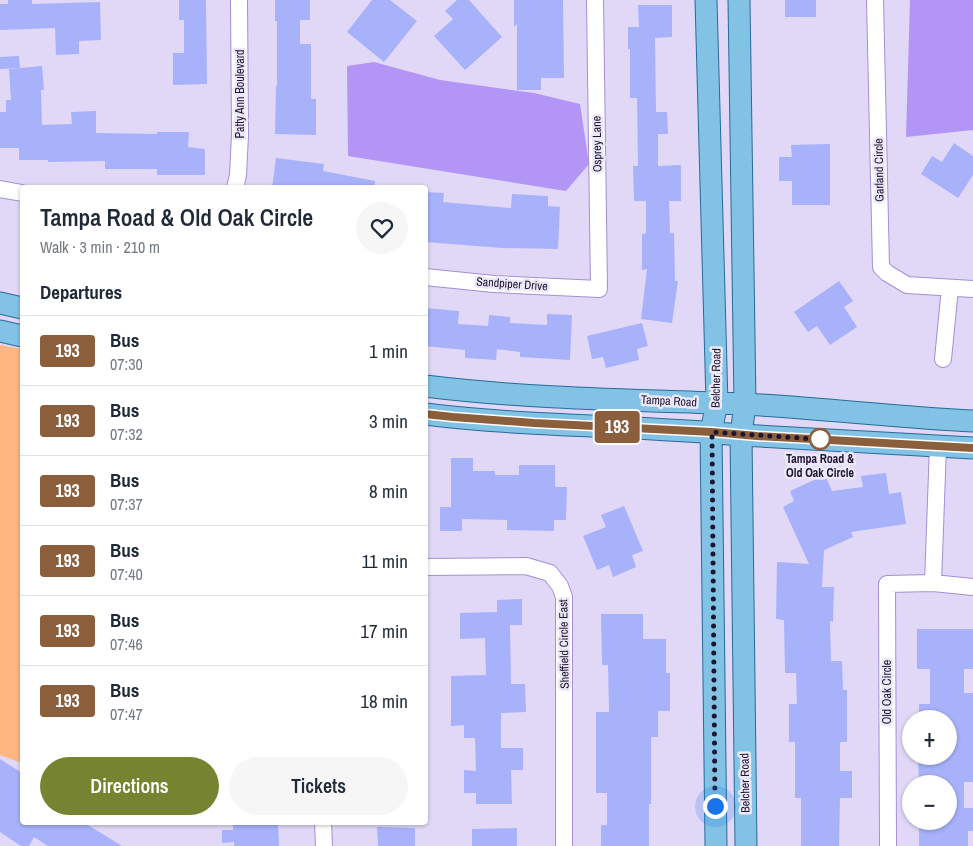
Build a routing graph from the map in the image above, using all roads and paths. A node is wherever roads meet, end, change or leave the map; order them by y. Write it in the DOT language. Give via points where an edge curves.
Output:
graph roads {
  1 [pos="239,0"];
  2 [pos="595,0"];
  3 [pos="706,0"];
  4 [pos="739,0"];
  5 [pos="875,0"];
  6 [pos="236,185"];
  7 [pos="0,189"];
  8 [pos="20,193"];
  9 [pos="428,277"];
  10 [pos="950,288"];
  11 [pos="599,289"];
  12 [pos="973,289"];
  13 [pos="0,303"];
  14 [pos="20,308"];
  15 [pos="0,332"];
  16 [pos="20,336"];
  17 [pos="943,359"];
  18 [pos="428,386"];
  19 [pos="718,404"];
  20 [pos="745,404"];
  21 [pos="428,414"];
  22 [pos="973,421"];
  23 [pos="712,432"];
  24 [pos="741,434"];
  25 [pos="938,446"];
  26 [pos="973,448"];
  27 [pos="428,567"];
  28 [pos="933,584"];
  29 [pos="973,587"];
  30 [pos="323,825"];
  31 [pos="324,846"];
  32 [pos="564,846"];
  33 [pos="716,846"];
  34 [pos="746,846"];
  35 [pos="888,846"];
  1 -- 6 [label="street, Patty Ann Boulevard" via="240,135"];
  2 -- 11 [label="street, Osprey Lane"];
  3 -- 19 [label="main road, Belcher Road"];
  4 -- 20 [label="main road, Belcher Road"];
  5 -- 10 [label="street, Garland Circle" via="882,267 907,285"];
  7 -- 8 [label="street"];
  9 -- 11 [label="street, Sandpiper Drive"];
  10 -- 12 [label="street, Garland Circle"];
  10 -- 17 [label="street"];
  13 -- 14 [label="main road"];
  15 -- 16 [label="main road"];
  18 -- 19 [label="main road, Tampa Road"];
  19 -- 20 [label="main road, Tampa Road"];
  19 -- 23 [label="main road, Belcher Road"];
  20 -- 22 [label="main road, Tampa Road"];
  20 -- 24 [label="main road, Belcher Road"];
  21 -- 23 [label="main road"];
  23 -- 24 [label="main road"];
  23 -- 33 [label="main road, Belcher Road"];
  24 -- 25 [label="main road"];
  24 -- 34 [label="main road, Belcher Road"];
  25 -- 26 [label="main road"];
  25 -- 28 [label="street"];
  27 -- 32 [label="street, Sheffield Circle East" via="526,566 550,573 560,586 564,597"];
  28 -- 29 [label="street, Old Oak Circle"];
  28 -- 35 [label="street, Old Oak Circle" via="887,584"];
  30 -- 31 [label="street"];
}
